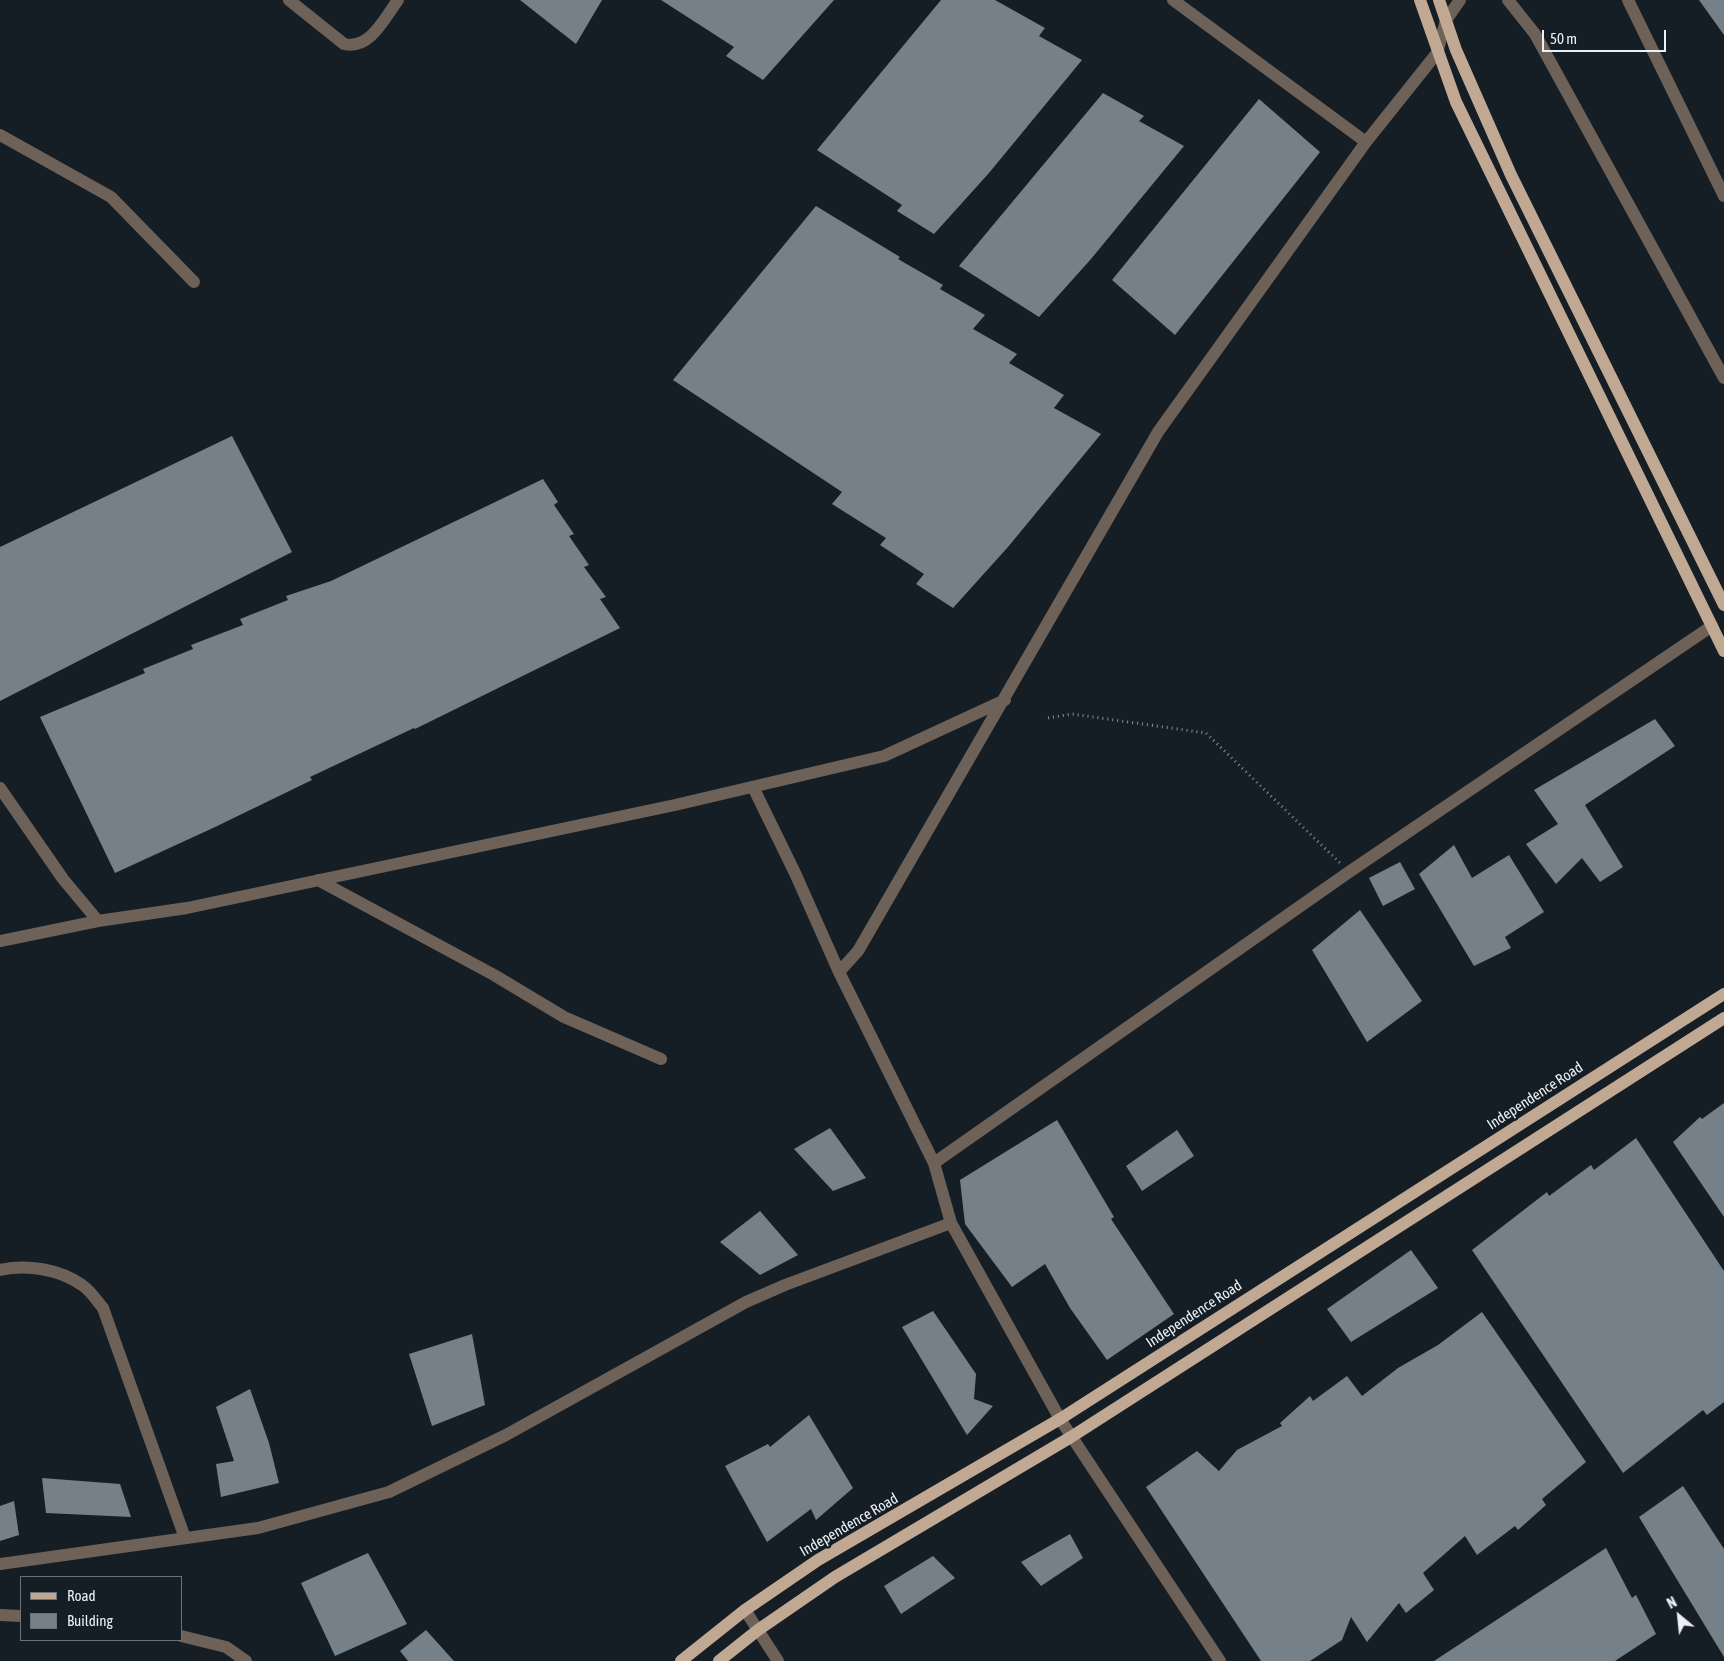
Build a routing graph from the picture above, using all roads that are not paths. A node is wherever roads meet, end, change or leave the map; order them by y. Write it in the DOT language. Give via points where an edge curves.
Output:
graph roads {
  1 [pos="289,0"];
  2 [pos="398,0"];
  3 [pos="1173,0"];
  4 [pos="1420,0"];
  5 [pos="1439,0"];
  6 [pos="1460,0"];
  7 [pos="1508,0"];
  8 [pos="1628,0"];
  9 [pos="1446,20"];
  10 [pos="1437,53"];
  11 [pos="0,135"];
  12 [pos="1366,142"];
  13 [pos="1724,196"];
  14 [pos="194,282"];
  15 [pos="1603,359"];
  16 [pos="1585,369"];
  17 [pos="1724,378"];
  18 [pos="1721,589"];
  19 [pos="1724,605"];
  20 [pos="1712,626"];
  21 [pos="1724,652"];
  22 [pos="1005,700"];
  23 [pos="753,787"];
  24 [pos="0,788"];
  25 [pos="318,880"];
  26 [pos="98,921"];
  27 [pos="0,941"];
  28 [pos="839,972"];
  29 [pos="1724,994"];
  30 [pos="1724,1018"];
  31 [pos="661,1058"];
  32 [pos="934,1163"];
  33 [pos="952,1224"];
  34 [pos="0,1270"];
  35 [pos="1060,1419"];
  36 [pos="1071,1437"];
  37 [pos="185,1538"];
  38 [pos="0,1564"];
  39 [pos="746,1610"];
  40 [pos="0,1615"];
  41 [pos="20,1616"];
  42 [pos="758,1630"];
  43 [pos="182,1636"];
  44 [pos="246,1661"];
  45 [pos="681,1661"];
  46 [pos="719,1661"];
  47 [pos="778,1661"];
  48 [pos="1220,1661"];
  1 -- 2 [label="street" via="344,44 354,46 366,42"];
  3 -- 12 [label="street"];
  4 -- 10 [label="main road"];
  5 -- 9 [label="main road"];
  6 -- 9 [label="street"];
  7 -- 17 [label="street" via="1535,34"];
  8 -- 13 [label="street"];
  9 -- 10 [label="street"];
  9 -- 15 [label="main road" via="1511,175"];
  10 -- 12 [label="street"];
  10 -- 16 [label="main road" via="1456,102"];
  11 -- 14 [label="street" via="111,198"];
  12 -- 22 [label="street" via="1158,432"];
  15 -- 16 [label="main road"];
  15 -- 18 [label="main road"];
  16 -- 20 [label="main road"];
  18 -- 19 [label="main road"];
  20 -- 21 [label="main road"];
  20 -- 32 [label="street" via="1349,872"];
  22 -- 23 [label="street" via="884,756"];
  22 -- 28 [label="street" via="858,951"];
  23 -- 25 [label="street"];
  23 -- 28 [label="street"];
  24 -- 26 [label="street" via="63,879"];
  25 -- 26 [label="street" via="187,908"];
  25 -- 31 [label="street" via="494,975 564,1017"];
  26 -- 27 [label="street"];
  28 -- 32 [label="street"];
  29 -- 35 [label="main road, Independence Road"];
  30 -- 36 [label="main road"];
  32 -- 33 [label="street"];
  33 -- 35 [label="street"];
  33 -- 37 [label="street" via="746,1302 506,1434 389,1492 258,1528"];
  34 -- 37 [label="street" via="14,1267 53,1271 83,1285 103,1308"];
  35 -- 36 [label="street"];
  35 -- 39 [label="main road, Independence Road" via="818,1560"];
  36 -- 42 [label="main road" via="835,1577"];
  36 -- 48 [label="street"];
  37 -- 38 [label="street"];
  39 -- 42 [label="street"];
  39 -- 45 [label="main road, Independence Road"];
  40 -- 41 [label="street"];
  42 -- 46 [label="main road"];
  42 -- 47 [label="street"];
  43 -- 44 [label="street" via="226,1647"];
}
